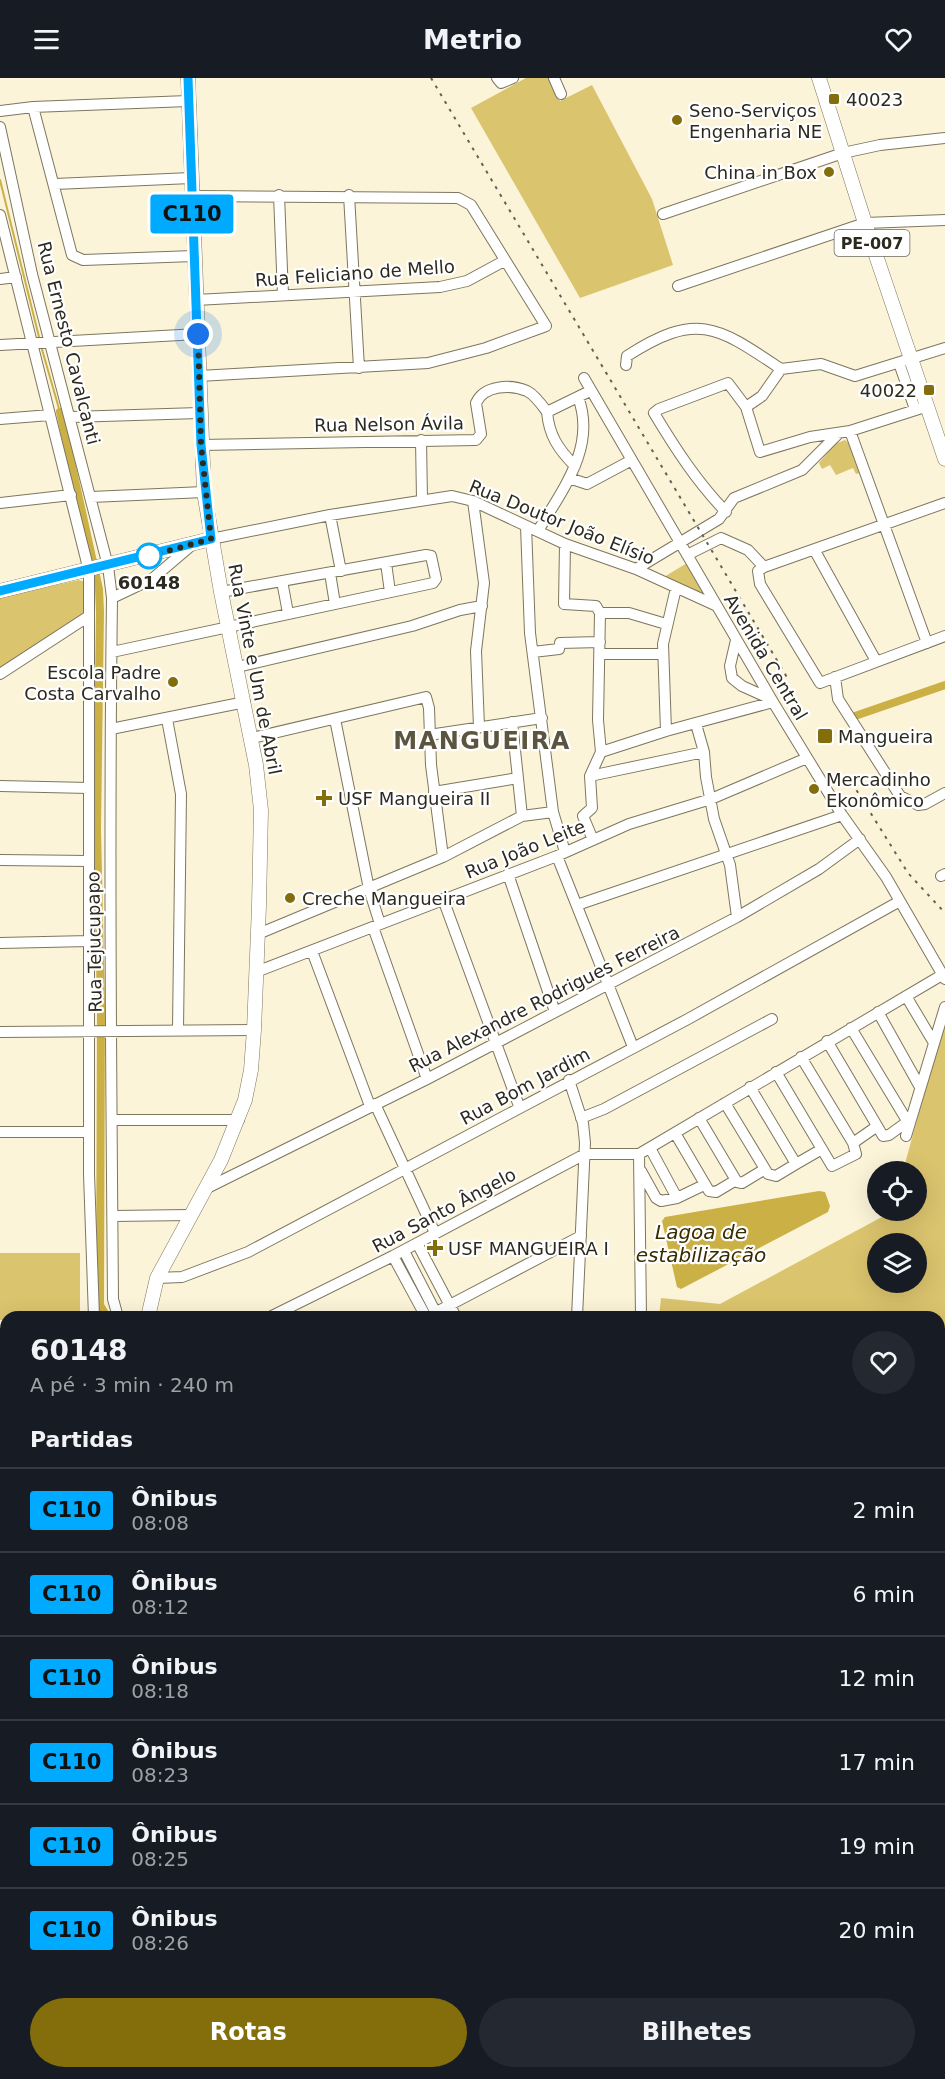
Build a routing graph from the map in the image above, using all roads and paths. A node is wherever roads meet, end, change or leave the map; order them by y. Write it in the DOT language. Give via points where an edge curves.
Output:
graph roads {
  1 [pos="188,78"];
  2 [pos="513,78"];
  3 [pos="554,78"];
  4 [pos="819,78"];
  5 [pos="497,80"];
  6 [pos="561,94"];
  7 [pos="188,101"];
  8 [pos="33,107"];
  9 [pos="0,111"];
  10 [pos="0,127"];
  11 [pos="945,138"];
  12 [pos="843,153"];
  13 [pos="191,178"];
  14 [pos="55,184"];
  15 [pos="279,195"];
  16 [pos="349,195"];
  17 [pos="192,196"];
  18 [pos="663,214"];
  19 [pos="0,215"];
  20 [pos="945,220"];
  21 [pos="865,223"];
  22 [pos="194,256"];
  23 [pos="504,261"];
  24 [pos="16,277"];
  25 [pos="0,279"];
  26 [pos="678,286"];
  27 [pos="356,292"];
  28 [pos="283,294"];
  29 [pos="196,300"];
  30 [pos="198,334"];
  31 [pos="33,341"];
  32 [pos="49,341"];
  33 [pos="0,345"];
  34 [pos="945,348"];
  35 [pos="905,361"];
  36 [pos="626,365"];
  37 [pos="359,368"];
  38 [pos="781,369"];
  39 [pos="199,376"];
  40 [pos="584,378"];
  41 [pos="590,391"];
  42 [pos="578,397"];
  43 [pos="746,407"];
  44 [pos="921,408"];
  45 [pos="547,412"];
  46 [pos="199,413"];
  47 [pos="50,416"];
  48 [pos="71,417"];
  49 [pos="0,419"];
  50 [pos="940,429"];
  51 [pos="850,431"];
  52 [pos="837,435"];
  53 [pos="421,440"];
  54 [pos="201,445"];
  55 [pos="945,459"];
  56 [pos="630,460"];
  57 [pos="575,466"];
  58 [pos="569,478"];
  59 [pos="204,492"];
  60 [pos="71,495"];
  61 [pos="91,497"];
  62 [pos="422,499"];
  63 [pos="473,501"];
  64 [pos="0,503"];
  65 [pos="945,503"];
  66 [pos="726,512"];
  67 [pos="330,515"];
  68 [pos="884,525"];
  69 [pos="526,526"];
  70 [pos="538,531"];
  71 [pos="211,539"];
  72 [pos="679,543"];
  73 [pos="192,544"];
  74 [pos="565,544"];
  75 [pos="814,551"];
  76 [pos="687,555"];
  77 [pos="386,562"];
  78 [pos="764,567"];
  79 [pos="98,568"];
  80 [pos="636,569"];
  81 [pos="336,572"];
  82 [pos="282,581"];
  83 [pos="676,588"];
  84 [pos="0,591"];
  85 [pos="221,592"];
  86 [pos="390,592"];
  87 [pos="111,598"];
  88 [pos="335,604"];
  89 [pos="483,606"];
  90 [pos="717,606"];
  91 [pos="600,612"];
  92 [pos="288,613"];
  93 [pos="89,616"];
  94 [pos="666,624"];
  95 [pos="228,625"];
  96 [pos="945,636"];
  97 [pos="736,640"];
  98 [pos="600,642"];
  99 [pos="927,643"];
  100 [pos="112,652"];
  101 [pos="533,652"];
  102 [pos="600,654"];
  103 [pos="663,654"];
  104 [pos="876,661"];
  105 [pos="237,667"];
  106 [pos="755,672"];
  107 [pos="0,674"];
  108 [pos="835,677"];
  109 [pos="741,686"];
  110 [pos="772,700"];
  111 [pos="244,702"];
  112 [pos="167,718"];
  113 [pos="542,718"];
  114 [pos="334,719"];
  115 [pos="512,722"];
  116 [pos="696,724"];
  117 [pos="479,727"];
  118 [pos="111,729"];
  119 [pos="666,731"];
  120 [pos="429,735"];
  121 [pos="252,738"];
  122 [pos="602,752"];
  123 [pos="704,752"];
  124 [pos="807,758"];
  125 [pos="590,776"];
  126 [pos="518,778"];
  127 [pos="0,786"];
  128 [pos="89,788"];
  129 [pos="434,792"];
  130 [pos="945,793"];
  131 [pos="711,799"];
  132 [pos="553,812"];
  133 [pos="842,815"];
  134 [pos="522,816"];
  135 [pos="860,839"];
  136 [pos="592,840"];
  137 [pos="561,854"];
  138 [pos="727,855"];
  139 [pos="443,857"];
  140 [pos="0,860"];
  141 [pos="89,861"];
  142 [pos="508,874"];
  143 [pos="369,889"];
  144 [pos="443,899"];
  145 [pos="900,902"];
  146 [pos="577,906"];
  147 [pos="737,917"];
  148 [pos="376,925"];
  149 [pos="258,934"];
  150 [pos="89,941"];
  151 [pos="0,943"];
  152 [pos="312,951"];
  153 [pos="256,972"];
  154 [pos="943,977"];
  155 [pos="608,986"];
  156 [pos="906,996"];
  157 [pos="945,1007"];
  158 [pos="555,1012"];
  159 [pos="878,1012"];
  160 [pos="772,1019"];
  161 [pos="851,1028"];
  162 [pos="178,1029"];
  163 [pos="110,1030"];
  164 [pos="254,1030"];
  165 [pos="91,1031"];
  166 [pos="0,1032"];
  167 [pos="827,1041"];
  168 [pos="495,1043"];
  169 [pos="934,1043"];
  170 [pos="633,1047"];
  171 [pos="801,1057"];
  172 [pos="776,1072"];
  173 [pos="427,1079"];
  174 [pos="568,1080"];
  175 [pos="750,1087"];
  176 [pos="920,1087"];
  177 [pos="725,1103"];
  178 [pos="373,1105"];
  179 [pos="519,1106"];
  180 [pos="581,1118"];
  181 [pos="699,1118"];
  182 [pos="112,1120"];
  183 [pos="239,1120"];
  184 [pos="908,1123"];
  185 [pos="876,1128"];
  186 [pos="0,1132"];
  187 [pos="89,1132"];
  188 [pos="675,1133"];
  189 [pos="906,1136"];
  190 [pos="854,1143"];
  191 [pos="650,1148"];
  192 [pos="822,1149"];
  193 [pos="585,1154"];
  194 [pos="639,1154"];
  195 [pos="221,1160"];
  196 [pos="796,1164"];
  197 [pos="406,1168"];
  198 [pos="640,1168"];
  199 [pos="765,1169"];
  200 [pos="235,1174"];
  201 [pos="737,1182"];
  202 [pos="704,1185"];
  203 [pos="204,1190"];
  204 [pos="677,1198"];
  205 [pos="190,1215"];
  206 [pos="113,1216"];
  207 [pos="435,1233"];
  208 [pos="581,1236"];
  209 [pos="417,1243"];
  210 [pos="398,1253"];
  211 [pos="158,1278"];
  212 [pos="449,1305"];
  213 [pos="94,1311"];
  214 [pos="116,1311"];
  215 [pos="150,1311"];
  216 [pos="284,1311"];
  217 [pos="429,1311"];
  218 [pos="440,1311"];
  219 [pos="452,1311"];
  220 [pos="577,1311"];
  221 [pos="641,1311"];
  222 [pos="552,2079"];
  223 [pos="559,2079"];
  1 -- 7 [label="main road, Rua Vinte e Um de Abril"];
  2 -- 5 [label="street"];
  3 -- 6 [label="street"];
  4 -- 12 [label="main road, PE-007"];
  7 -- 8 [label="street"];
  7 -- 13 [label="main road, Rua Vinte e Um de Abril"];
  8 -- 9 [label="street"];
  8 -- 14 [label="street"];
  10 -- 32 [label="street, Rua Ernesto Cavalcanti"];
  11 -- 12 [label="street"];
  12 -- 18 [label="street"];
  12 -- 21 [label="main road, PE-007"];
  13 -- 14 [label="street"];
  13 -- 17 [label="main road, Rua Vinte e Um de Abril"];
  14 -- 22 [label="street" via="72,255 83,260"];
  15 -- 16 [label="street"];
  15 -- 17 [label="street"];
  15 -- 28 [label="street"];
  16 -- 23 [label="street" via="458,198 471,205"];
  16 -- 27 [label="street"];
  17 -- 22 [label="main road, Rua Vinte e Um de Abril"];
  19 -- 24 [label="street, Rua Ernesto Cavalcanti"];
  20 -- 21 [label="street"];
  21 -- 26 [label="street"];
  21 -- 35 [label="main road, PE-007"];
  22 -- 29 [label="main road, Rua Vinte e Um de Abril"];
  23 -- 27 [label="street, Rua Feliciano de Mello" via="454,285"];
  23 -- 37 [label="street" via="546,327 428,363"];
  24 -- 25 [label="street"];
  24 -- 31 [label="street, Rua Ernesto Cavalcanti"];
  27 -- 28 [label="street, Rua Feliciano de Mello"];
  27 -- 37 [label="street"];
  28 -- 29 [label="street, Rua Feliciano de Mello"];
  29 -- 30 [label="main road, Rua Vinte e Um de Abril"];
  30 -- 32 [label="street"];
  30 -- 39 [label="main road, Rua Vinte e Um de Abril"];
  31 -- 32 [label="street"];
  31 -- 33 [label="street"];
  31 -- 47 [label="street, Rua Ernesto Cavalcanti"];
  32 -- 48 [label="street, Rua Ernesto Cavalcanti"];
  34 -- 35 [label="street"];
  35 -- 38 [label="street" via="855,376 821,364"];
  35 -- 44 [label="main road, PE-007"];
  36 -- 38 [label="street" via="627,356 649,342 698,327 739,340"];
  37 -- 39 [label="street"];
  38 -- 43 [label="street" via="762,396"];
  39 -- 46 [label="main road, Rua Vinte e Um de Abril"];
  40 -- 41 [label="street, Avenida Central"];
  41 -- 42 [label="street"];
  41 -- 56 [label="street, Avenida Central"];
  42 -- 45 [label="street"];
  42 -- 57 [label="street" via="585,427"];
  43 -- 52 [label="street" via="758,450 764,452 810,437"];
  43 -- 66 [label="street" via="725,383 654,413 692,472"];
  44 -- 50 [label="main road, PE-007"];
  44 -- 51 [label="street"];
  45 -- 53 [label="street, Rua Nelson Ávila" via="526,390 500,387 478,399 479,438"];
  45 -- 57 [label="street" via="550,434"];
  46 -- 48 [label="street"];
  46 -- 54 [label="main road, Rua Vinte e Um de Abril"];
  47 -- 49 [label="street"];
  47 -- 60 [label="street, Rua Ernesto Cavalcanti"];
  48 -- 61 [label="street, Rua Ernesto Cavalcanti"];
  50 -- 55 [label="main road, PE-007"];
  51 -- 52 [label="street"];
  51 -- 68 [label="street"];
  52 -- 66 [label="street" via="802,470 734,498"];
  53 -- 54 [label="street, Rua Nelson Ávila"];
  53 -- 62 [label="street"];
  54 -- 59 [label="main road, Rua Vinte e Um de Abril"];
  56 -- 58 [label="street" via="587,484"];
  56 -- 72 [label="street, Avenida Central"];
  57 -- 58 [label="street"];
  58 -- 70 [label="street"];
  59 -- 61 [label="street"];
  59 -- 71 [label="main road, Rua Vinte e Um de Abril"];
  60 -- 64 [label="street"];
  60 -- 79 [label="street, Rua Ernesto Cavalcanti"];
  61 -- 79 [label="street, Rua Ernesto Cavalcanti"];
  62 -- 63 [label="street, Rua Doutor João Elísio" via="452,496"];
  62 -- 67 [label="street, Rua Doutor João Elísio"];
  63 -- 69 [label="street, Rua Doutor João Elísio"];
  63 -- 89 [label="street" via="484,583"];
  65 -- 68 [label="street"];
  66 -- 72 [label="street"];
  67 -- 71 [label="street, Rua Doutor João Elísio"];
  67 -- 81 [label="street"];
  68 -- 75 [label="street"];
  68 -- 99 [label="street"];
  69 -- 70 [label="street, Rua Doutor João Elísio"];
  69 -- 101 [label="street"];
  70 -- 74 [label="street, Rua Doutor João Elísio"];
  71 -- 73 [label="main road"];
  71 -- 85 [label="main road, Rua Vinte e Um de Abril"];
  72 -- 76 [label="street, Avenida Central"];
  72 -- 80 [label="street"];
  73 -- 79 [label="main road"];
  73 -- 87 [label="street" via="152,579"];
  74 -- 80 [label="street, Rua Doutor João Elísio"];
  74 -- 91 [label="street" via="565,606 596,606"];
  75 -- 78 [label="street"];
  75 -- 104 [label="street"];
  76 -- 78 [label="street" via="721,538 748,550"];
  76 -- 90 [label="street, Avenida Central"];
  77 -- 81 [label="street"];
  77 -- 86 [label="street"];
  77 -- 86 [label="street" via="429,555 434,562 433,583"];
  78 -- 108 [label="street" via="758,571 760,584 820,683"];
  79 -- 84 [label="main road"];
  79 -- 87 [label="street, Rua Tejucupapo"];
  79 -- 93 [label="street, Rua Tejucupapo"];
  80 -- 83 [label="street, Rua Doutor João Elísio"];
  81 -- 82 [label="street"];
  81 -- 88 [label="street"];
  82 -- 85 [label="street"];
  82 -- 92 [label="street"];
  83 -- 90 [label="street, Rua Doutor João Elísio"];
  83 -- 94 [label="street"];
  85 -- 95 [label="main road, Rua Vinte e Um de Abril"];
  86 -- 88 [label="street"];
  87 -- 100 [label="street, Rua Tejucupapo"];
  88 -- 92 [label="street"];
  89 -- 105 [label="street"];
  89 -- 117 [label="street" via="476,651"];
  90 -- 97 [label="street, Avenida Central"];
  91 -- 94 [label="street" via="629,613"];
  91 -- 98 [label="street"];
  92 -- 95 [label="street"];
  93 -- 107 [label="street"];
  93 -- 128 [label="street, Rua Tejucupapo"];
  94 -- 103 [label="street"];
  95 -- 100 [label="street"];
  95 -- 105 [label="main road, Rua Vinte e Um de Abril"];
  96 -- 99 [label="street"];
  97 -- 106 [label="street, Avenida Central"];
  97 -- 109 [label="street" via="729,670"];
  98 -- 101 [label="street" via="560,643 560,650"];
  98 -- 102 [label="street"];
  99 -- 104 [label="street"];
  100 -- 118 [label="street, Rua Tejucupapo"];
  101 -- 113 [label="street"];
  102 -- 103 [label="street"];
  102 -- 122 [label="street" via="598,720"];
  103 -- 119 [label="street"];
  104 -- 108 [label="street"];
  105 -- 111 [label="main road, Rua Vinte e Um de Abril"];
  106 -- 109 [label="street"];
  106 -- 110 [label="street, Avenida Central"];
  108 -- 130 [label="street" via="838,699 905,800 925,804"];
  109 -- 110 [label="street"];
  110 -- 116 [label="street"];
  110 -- 124 [label="street, Avenida Central"];
  111 -- 112 [label="street"];
  111 -- 121 [label="main road, Rua Vinte e Um de Abril"];
  112 -- 118 [label="street"];
  112 -- 162 [label="street" via="181,794"];
  113 -- 115 [label="street"];
  113 -- 132 [label="street"];
  114 -- 120 [label="street" via="423,696 429,704"];
  114 -- 121 [label="street"];
  114 -- 143 [label="street"];
  115 -- 117 [label="street"];
  115 -- 126 [label="street"];
  116 -- 119 [label="street"];
  116 -- 123 [label="street"];
  117 -- 120 [label="street"];
  118 -- 163 [label="street, Rua Tejucupapo"];
  119 -- 122 [label="street"];
  120 -- 129 [label="street"];
  121 -- 149 [label="main road, Rua Vinte e Um de Abril" via="261,810"];
  122 -- 125 [label="street"];
  123 -- 125 [label="street"];
  123 -- 131 [label="street"];
  124 -- 131 [label="street, Rua João Leite"];
  124 -- 133 [label="street, Avenida Central"];
  125 -- 136 [label="street" via="592,808 583,816"];
  126 -- 129 [label="street"];
  126 -- 134 [label="street"];
  127 -- 128 [label="street"];
  128 -- 141 [label="street, Rua Tejucupapo"];
  129 -- 139 [label="street"];
  131 -- 136 [label="street, Rua João Leite" via="629,824"];
  131 -- 138 [label="street"];
  132 -- 134 [label="street"];
  132 -- 137 [label="street"];
  133 -- 135 [label="street, Avenida Central"];
  133 -- 138 [label="street"];
  134 -- 139 [label="street"];
  135 -- 145 [label="street, Avenida Central"];
  135 -- 147 [label="street, Rua Alexandre Rodrigues Ferreira" via="819,869"];
  136 -- 137 [label="street, Rua João Leite"];
  137 -- 142 [label="street, Rua João Leite"];
  137 -- 146 [label="street"];
  138 -- 146 [label="street"];
  138 -- 147 [label="street"];
  139 -- 143 [label="street"];
  140 -- 141 [label="street"];
  141 -- 150 [label="street, Rua Tejucupapo"];
  142 -- 144 [label="street, Rua João Leite"];
  142 -- 158 [label="street"];
  143 -- 148 [label="street"];
  143 -- 149 [label="street"];
  144 -- 148 [label="street, Rua João Leite"];
  144 -- 168 [label="street"];
  145 -- 154 [label="street, Avenida Central"];
  145 -- 170 [label="street, Rua Bom Jardim"];
  146 -- 155 [label="street"];
  147 -- 155 [label="street, Rua Alexandre Rodrigues Ferreira"];
  148 -- 152 [label="street, Rua João Leite"];
  148 -- 173 [label="street"];
  149 -- 153 [label="main road, Rua Vinte e Um de Abril"];
  150 -- 151 [label="street"];
  150 -- 165 [label="street, Rua Tejucupapo"];
  152 -- 153 [label="street, Rua João Leite"];
  152 -- 178 [label="street"];
  153 -- 164 [label="main road, Rua Vinte e Um de Abril"];
  154 -- 156 [label="street"];
  155 -- 158 [label="street, Rua Alexandre Rodrigues Ferreira"];
  155 -- 170 [label="street"];
  156 -- 159 [label="street"];
  156 -- 169 [label="street"];
  157 -- 169 [label="street"];
  158 -- 168 [label="street, Rua Alexandre Rodrigues Ferreira"];
  159 -- 161 [label="street"];
  159 -- 176 [label="street"];
  160 -- 180 [label="street" via="723,1048"];
  161 -- 167 [label="street"];
  161 -- 184 [label="street"];
  162 -- 163 [label="street"];
  162 -- 164 [label="street"];
  163 -- 165 [label="street"];
  163 -- 182 [label="street, Rua Tejucupapo"];
  164 -- 183 [label="main road, Rua Vinte e Um de Abril" via="251,1070"];
  165 -- 166 [label="street"];
  165 -- 187 [label="street, Rua Tejucupapo"];
  167 -- 171 [label="street"];
  167 -- 185 [label="street"];
  168 -- 173 [label="street, Rua Alexandre Rodrigues Ferreira"];
  168 -- 179 [label="street"];
  169 -- 176 [label="street"];
  170 -- 174 [label="street, Rua Bom Jardim"];
  171 -- 172 [label="street"];
  171 -- 190 [label="street"];
  172 -- 175 [label="street"];
  172 -- 192 [label="street"];
  173 -- 178 [label="street, Rua Alexandre Rodrigues Ferreira"];
  174 -- 179 [label="street, Rua Bom Jardim"];
  174 -- 180 [label="street"];
  175 -- 177 [label="street"];
  175 -- 196 [label="street"];
  176 -- 184 [label="street"];
  177 -- 181 [label="street"];
  177 -- 199 [label="street"];
  178 -- 197 [label="street"];
  178 -- 200 [label="street, Rua Alexandre Rodrigues Ferreira"];
  179 -- 197 [label="street, Rua Bom Jardim"];
  180 -- 193 [label="street"];
  181 -- 188 [label="street"];
  181 -- 201 [label="street"];
  182 -- 183 [label="street"];
  182 -- 206 [label="street, Rua Tejucupapo"];
  183 -- 195 [label="main road, Rua Vinte e Um de Abril"];
  184 -- 185 [label="street" via="886,1136"];
  184 -- 189 [label="street"];
  185 -- 190 [label="street"];
  186 -- 187 [label="street"];
  187 -- 213 [label="street, Rua Tejucupapo"];
  188 -- 191 [label="street"];
  188 -- 202 [label="street"];
  190 -- 192 [label="street" via="856,1154 835,1167"];
  191 -- 194 [label="street"];
  191 -- 204 [label="street"];
  192 -- 196 [label="street"];
  193 -- 194 [label="street, Rua Santo Ângelo"];
  193 -- 207 [label="street, Rua Santo Ângelo"];
  193 -- 208 [label="street"];
  194 -- 198 [label="street"];
  195 -- 200 [label="street" via="223,1171"];
  195 -- 203 [label="main road, Rua Vinte e Um de Abril"];
  196 -- 199 [label="street" via="774,1176"];
  197 -- 207 [label="street"];
  197 -- 211 [label="street, Rua Bom Jardim" via="248,1252 182,1277"];
  198 -- 204 [label="street" via="658,1200"];
  198 -- 221 [label="street"];
  199 -- 201 [label="street"];
  200 -- 203 [label="street, Rua Alexandre Rodrigues Ferreira"];
  201 -- 202 [label="street" via="713,1193"];
  202 -- 204 [label="street"];
  203 -- 205 [label="main road, Rua Vinte e Um de Abril"];
  205 -- 206 [label="street"];
  205 -- 211 [label="main road, Rua Vinte e Um de Abril"];
  206 -- 214 [label="street, Rua Tejucupapo"];
  207 -- 209 [label="street, Rua Santo Ângelo"];
  208 -- 212 [label="street"];
  208 -- 220 [label="street"];
  209 -- 210 [label="street, Rua Santo Ângelo"];
  209 -- 212 [label="street"];
  210 -- 216 [label="street, Rua Santo Ângelo"];
  210 -- 217 [label="street"];
  211 -- 215 [label="main road, Rua Vinte e Um de Abril"];
  212 -- 218 [label="street"];
  212 -- 219 [label="street"];
  222 -- 223 [label="street"];
}
